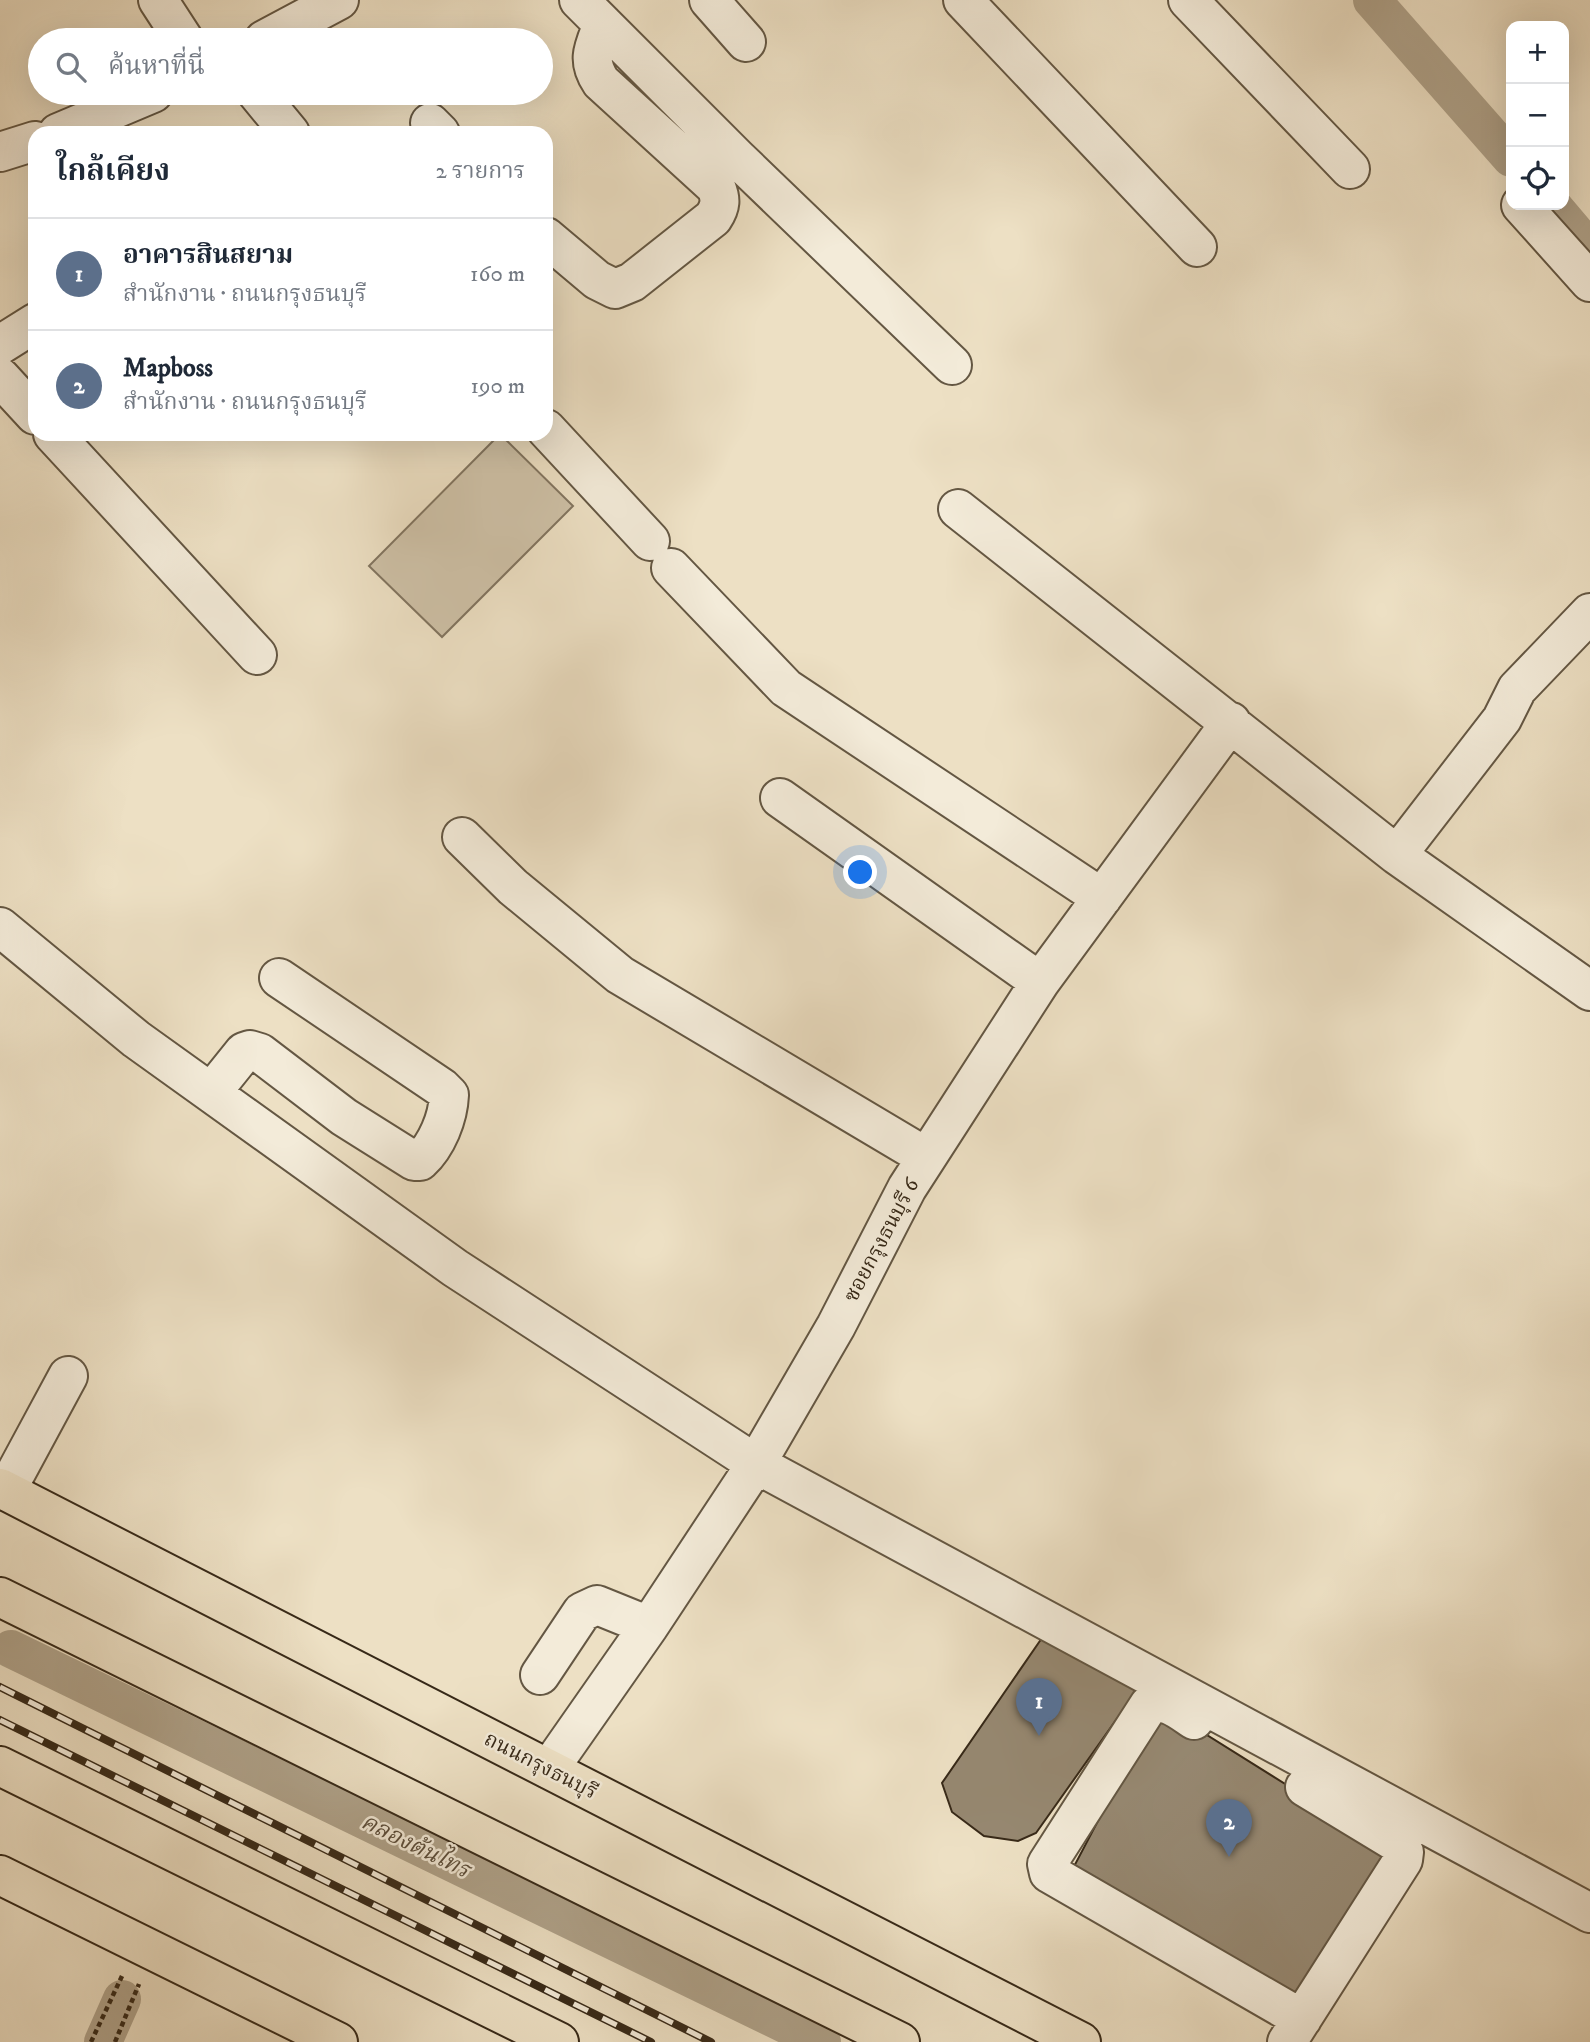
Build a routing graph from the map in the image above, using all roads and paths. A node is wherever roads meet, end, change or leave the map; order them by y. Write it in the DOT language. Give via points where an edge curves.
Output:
graph roads {
  1 [pos="158,0"];
  2 [pos="339,0"];
  3 [pos="709,0"];
  4 [pos="963,0"];
  5 [pos="1188,0"];
  6 [pos="591,12"];
  7 [pos="176,28"];
  8 [pos="286,28"];
  9 [pos="746,42"];
  10 [pos="124,105"];
  11 [pos="267,105"];
  12 [pos="75,126"];
  13 [pos="283,126"];
  14 [pos="28,143"];
  15 [pos="0,152"];
  16 [pos="1350,169"];
  17 [pos="1525,210"];
  18 [pos="553,243"];
  19 [pos="1197,247"];
  20 [pos="1590,282"];
  21 [pos="28,327"];
  22 [pos="0,345"];
  23 [pos="952,365"];
  24 [pos="0,377"];
  25 [pos="28,407"];
  26 [pos="553,437"];
  27 [pos="59,441"];
  28 [pos="958,509"];
  29 [pos="1590,613"];
  30 [pos="257,654"];
  31 [pos="1231,722"];
  32 [pos="780,798"];
  33 [pos="462,837"];
  34 [pos="1397,855"];
  35 [pos="1102,898"];
  36 [pos="0,927"];
  37 [pos="279,978"];
  38 [pos="1040,982"];
  39 [pos="1590,991"];
  40 [pos="211,1093"];
  41 [pos="926,1157"];
  42 [pos="68,1376"];
  43 [pos="756,1464"];
  44 [pos="3,1490"];
  45 [pos="0,1597"];
  46 [pos="649,1626"];
  47 [pos="540,1675"];
  48 [pos="0,1766"];
  49 [pos="549,1769"];
  50 [pos="0,1875"];
  51 [pos="1590,1913"];
  52 [pos="145,1946"];
  53 [pos="914,1956"];
  54 [pos="1294,2031"];
  55 [pos="92,2042"];
  56 [pos="115,2042"];
  57 [pos="338,2042"];
  58 [pos="559,2042"];
  59 [pos="900,2042"];
  60 [pos="1040,2042"];
  61 [pos="1081,2042"];
  1 -- 7 [label="street"];
  2 -- 8 [label="street"];
  3 -- 9 [label="street"];
  4 -- 19 [label="street"];
  5 -- 16 [label="street"];
  6 -- 18 [label="street" via="592,69 716,187 719,209 632,282 615,289 597,280"];
  6 -- 23 [label="street"];
  10 -- 12 [label="street"];
  11 -- 13 [label="street"];
  14 -- 15 [label="street"];
  17 -- 20 [label="street"];
  21 -- 22 [label="street"];
  24 -- 25 [label="street"];
  26 -- 35 [label="street" via="786,688"];
  27 -- 30 [label="street"];
  28 -- 31 [label="street"];
  29 -- 34 [label="street" via="1517,689 1502,719"];
  31 -- 34 [label="street"];
  31 -- 35 [label="street, ซอยกรุงธนบุรี 6"];
  32 -- 38 [label="street"];
  33 -- 41 [label="street" via="513,887 620,975"];
  34 -- 39 [label="street"];
  35 -- 38 [label="street, ซอยกรุงธนบุรี 6"];
  36 -- 40 [label="street" via="136,1039"];
  37 -- 40 [label="street" via="449,1095 447,1116 429,1153 414,1161 250,1050"];
  38 -- 41 [label="street, ซอยกรุงธนบุรี 6"];
  40 -- 43 [label="street" via="455,1268"];
  41 -- 43 [label="street, ซอยกรุงธนบุรี 6"];
  42 -- 44 [label="street"];
  43 -- 46 [label="street, ซอยกรุงธนบุรี 6"];
  43 -- 51 [label="street"];
  44 -- 49 [label="main road, ถนนกรุงธนบุรี"];
  45 -- 59 [label="main road"];
  46 -- 47 [label="street" via="597,1605 588,1608"];
  46 -- 49 [label="street, ซอยกรุงธนบุรี 6"];
  48 -- 58 [label="main road"];
  49 -- 53 [label="main road, ถนนกรุงธนบุรี"];
  50 -- 52 [label="main road"];
  52 -- 55 [label="path"];
  52 -- 56 [label="path"];
  52 -- 57 [label="main road"];
  53 -- 60 [label="main road"];
  53 -- 61 [label="main road, ถนนกรุงธนบุรี"];
  54 -- 54 [label="street" via="1404,1852 1399,1844 1165,1702 1149,1705 1047,1864 1049,1873"];
}
